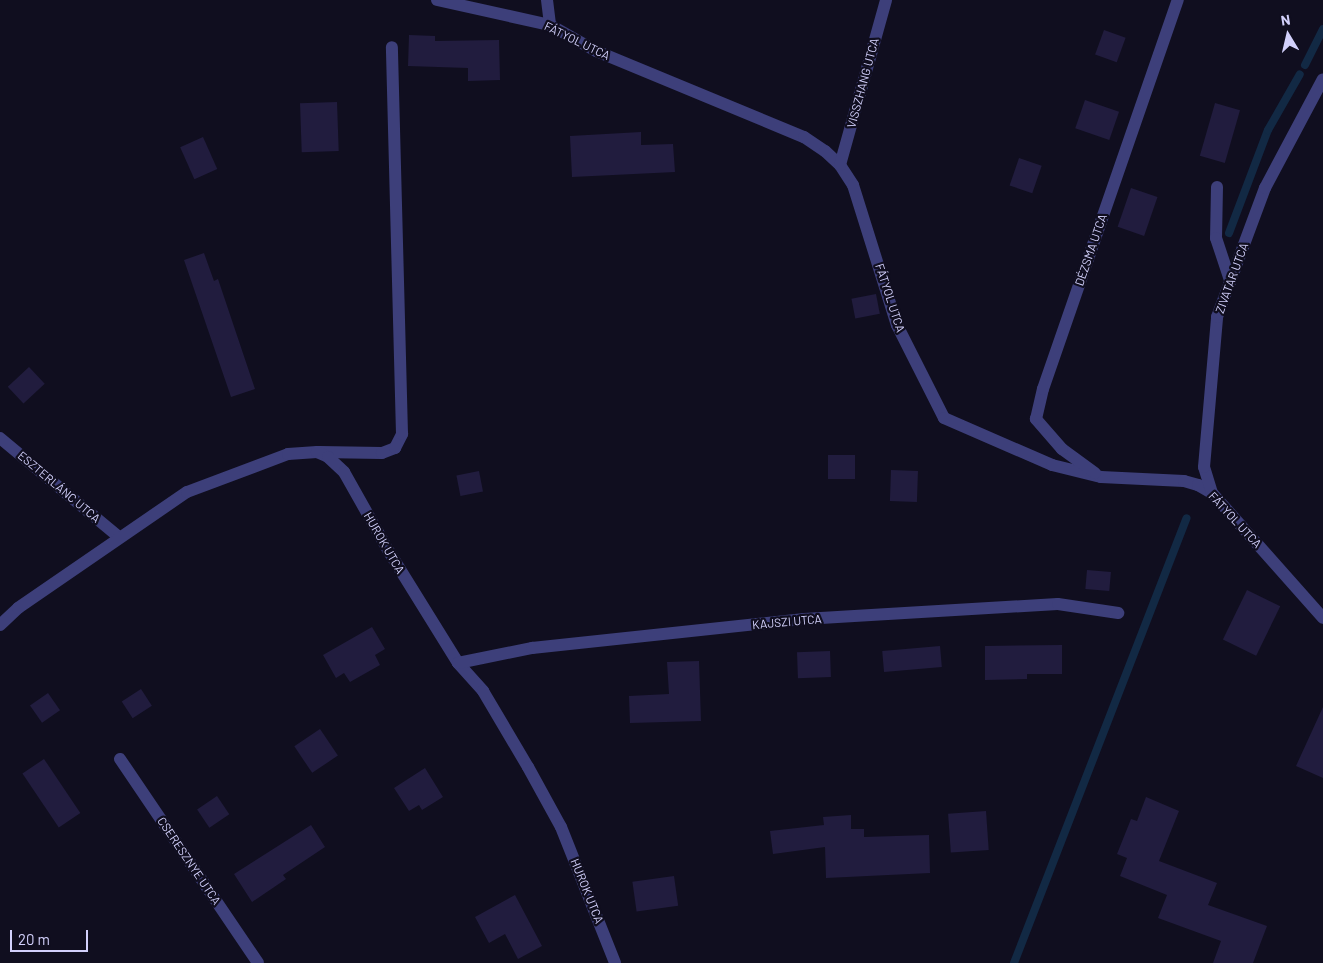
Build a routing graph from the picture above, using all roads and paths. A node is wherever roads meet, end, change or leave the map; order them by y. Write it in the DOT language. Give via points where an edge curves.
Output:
graph roads {
  1 [pos="437,0"];
  2 [pos="547,0"];
  3 [pos="886,0"];
  4 [pos="1178,0"];
  5 [pos="550,25"];
  6 [pos="392,47"];
  7 [pos="1323,79"];
  8 [pos="840,165"];
  9 [pos="1217,187"];
  10 [pos="1230,280"];
  11 [pos="0,438"];
  12 [pos="317,452"];
  13 [pos="1101,477"];
  14 [pos="1212,493"];
  15 [pos="119,536"];
  16 [pos="1118,613"];
  17 [pos="1323,618"];
  18 [pos="0,624"];
  19 [pos="458,663"];
  20 [pos="120,759"];
  21 [pos="258,963"];
  22 [pos="615,963"];
  1 -- 5 [label="street, FÁTYOL UTCA"];
  2 -- 5 [label="street"];
  3 -- 8 [label="street, VISSZHANG UTCA"];
  4 -- 13 [label="street, DÉZSMA UTCA" via="1043,389 1036,419 1062,449"];
  5 -- 8 [label="street, FÁTYOL UTCA" via="621,62 804,137"];
  6 -- 12 [label="street" via="404,425 395,448 382,453"];
  7 -- 10 [label="street, ZIVATAR UTCA" via="1265,188"];
  8 -- 13 [label="street, FÁTYOL UTCA" via="862,207 897,325 944,418 1052,465"];
  9 -- 10 [label="street" via="1216,238"];
  10 -- 14 [label="street, ZIVATAR UTCA" via="1217,317 1204,467"];
  11 -- 15 [label="street, ESZTERLÁNC UTCA"];
  12 -- 15 [label="street" via="273,458 187,492"];
  12 -- 19 [label="street, HUROK UTCA" via="344,472"];
  13 -- 14 [label="street, FÁTYOL UTCA" via="1184,481"];
  14 -- 17 [label="street, FÁTYOL UTCA"];
  15 -- 18 [label="street"];
  16 -- 19 [label="street, KAJSZI UTCA" via="1058,604 804,619 532,648"];
  19 -- 22 [label="street, HUROK UTCA" via="484,691 561,827"];
  20 -- 21 [label="street, CSERESZNYE UTCA"];
}
